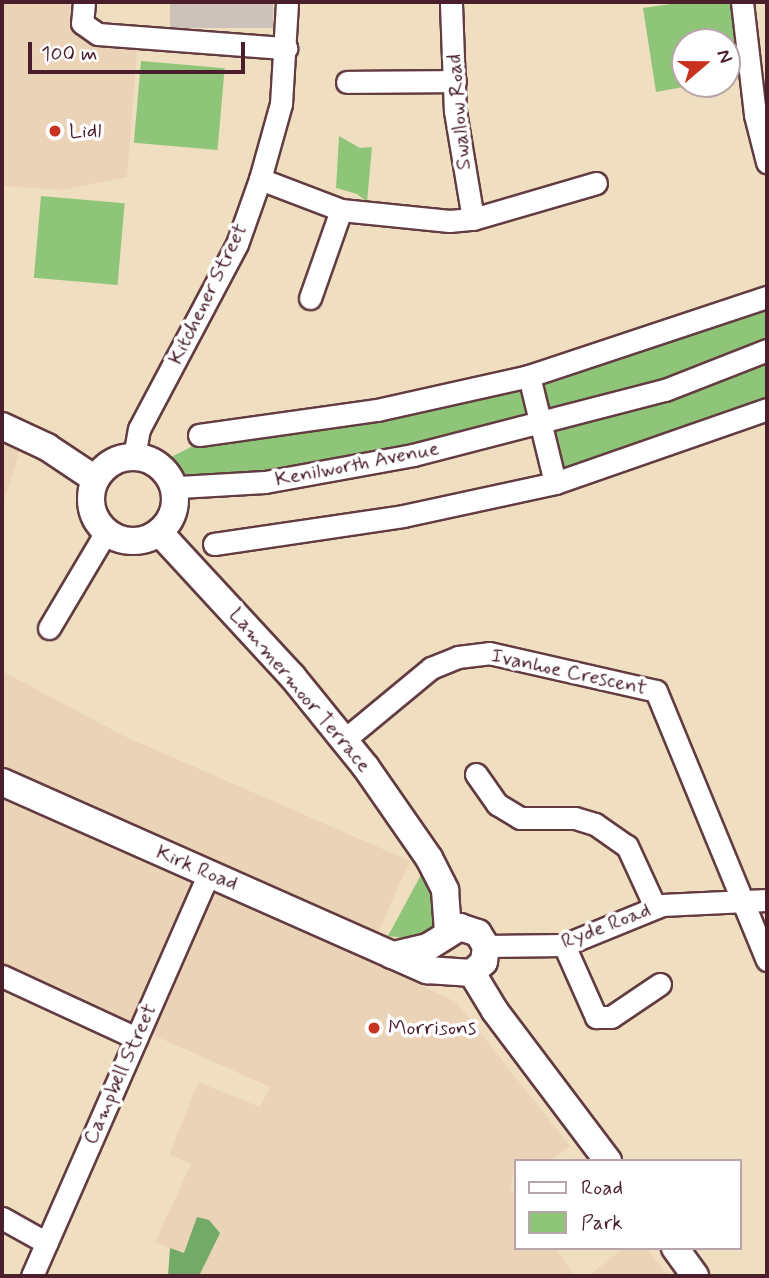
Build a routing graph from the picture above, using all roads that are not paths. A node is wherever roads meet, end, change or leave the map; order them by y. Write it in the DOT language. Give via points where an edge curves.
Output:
graph roads {
  1 [pos="84,2"];
  2 [pos="287,2"];
  3 [pos="742,2"];
  4 [pos="451,4"];
  5 [pos="286,48"];
  6 [pos="455,81"];
  7 [pos="347,82"];
  8 [pos="767,162"];
  9 [pos="260,180"];
  10 [pos="596,183"];
  11 [pos="341,210"];
  12 [pos="473,219"];
  13 [pos="767,297"];
  14 [pos="310,298"];
  15 [pos="767,350"];
  16 [pos="529,376"];
  17 [pos="767,409"];
  18 [pos="541,422"];
  19 [pos="2,426"];
  20 [pos="199,435"];
  21 [pos="134,457"];
  22 [pos="95,479"];
  23 [pos="171,481"];
  24 [pos="555,483"];
  25 [pos="106,531"];
  26 [pos="159,532"];
  27 [pos="214,544"];
  28 [pos="49,628"];
  29 [pos="344,740"];
  30 [pos="476,774"];
  31 [pos="2,782"];
  32 [pos="429,858"];
  33 [pos="209,873"];
  34 [pos="767,900"];
  35 [pos="743,901"];
  36 [pos="655,906"];
  37 [pos="445,936"];
  38 [pos="482,939"];
  39 [pos="564,946"];
  40 [pos="393,955"];
  41 [pos="767,960"];
  42 [pos="463,973"];
  43 [pos="2,976"];
  44 [pos="660,984"];
  45 [pos="136,1038"];
  46 [pos="606,1159"];
  47 [pos="2,1219"];
  48 [pos="47,1243"];
  49 [pos="676,1250"];
  50 [pos="32,1276"];
  51 [pos="695,1276"];
  1 -- 5 [label="street" via="82,23 99,34"];
  2 -- 5 [label="street, Kitchener Street"];
  3 -- 8 [label="street" via="755,116"];
  4 -- 6 [label="street, Swallow Road"];
  5 -- 9 [label="street, Kitchener Street" via="281,104"];
  6 -- 7 [label="street"];
  6 -- 12 [label="street, Swallow Road" via="457,137"];
  9 -- 11 [label="street"];
  9 -- 21 [label="street, Kitchener Street" via="237,243 139,429"];
  10 -- 12 [label="street"];
  11 -- 12 [label="street" via="382,217"];
  11 -- 14 [label="street"];
  13 -- 16 [label="street"];
  15 -- 18 [label="street, Kenilworth Avenue" via="665,390"];
  16 -- 18 [label="street"];
  16 -- 20 [label="street" via="377,410"];
  17 -- 24 [label="street"];
  18 -- 23 [label="street, Kenilworth Avenue" via="412,455 265,482 179,487"];
  18 -- 24 [label="street"];
  19 -- 22 [label="main road" via="47,447"];
  21 -- 22 [label="main road" via="105,467"];
  21 -- 23 [label="main road" via="158,465"];
  22 -- 25 [label="main road" via="90,497 94,516"];
  23 -- 26 [label="main road" via="174,507"];
  24 -- 27 [label="street" via="403,516"];
  25 -- 26 [label="main road" via="134,541"];
  25 -- 28 [label="street"];
  26 -- 29 [label="main road, Lammermoor Terrace"];
  29 -- 32 [label="main road, Lammermoor Terrace"];
  29 -- 35 [label="street, Ivanhoe Crescent" via="432,668 458,657 489,653 656,691"];
  30 -- 36 [label="street" via="496,804 520,818 575,818 595,824 627,846"];
  31 -- 33 [label="main road, Kirk Road"];
  32 -- 37 [label="main road, Lammermoor Terrace" via="445,890"];
  32 -- 38 [label="main road, Lammermoor Terrace" via="456,883"];
  33 -- 40 [label="main road, Kirk Road"];
  33 -- 45 [label="street, Campbell Street"];
  34 -- 35 [label="street, Ryde Road"];
  35 -- 36 [label="street, Ryde Road"];
  35 -- 41 [label="street, Ivanhoe Crescent"];
  36 -- 39 [label="street, Ryde Road"];
  37 -- 38 [label="main road" via="460,927"];
  37 -- 40 [label="main road"];
  37 -- 42 [label="main road" via="439,956"];
  38 -- 39 [label="street, Ryde Road"];
  38 -- 42 [label="main road" via="484,962"];
  39 -- 44 [label="street" via="596,1017 611,1017"];
  40 -- 42 [label="main road, Kirk Road" via="427,970"];
  42 -- 46 [label="main road"];
  43 -- 45 [label="street"];
  45 -- 48 [label="street, Campbell Street"];
  47 -- 48 [label="street"];
  48 -- 50 [label="street, Campbell Street"];
  49 -- 51 [label="main road"];
}
